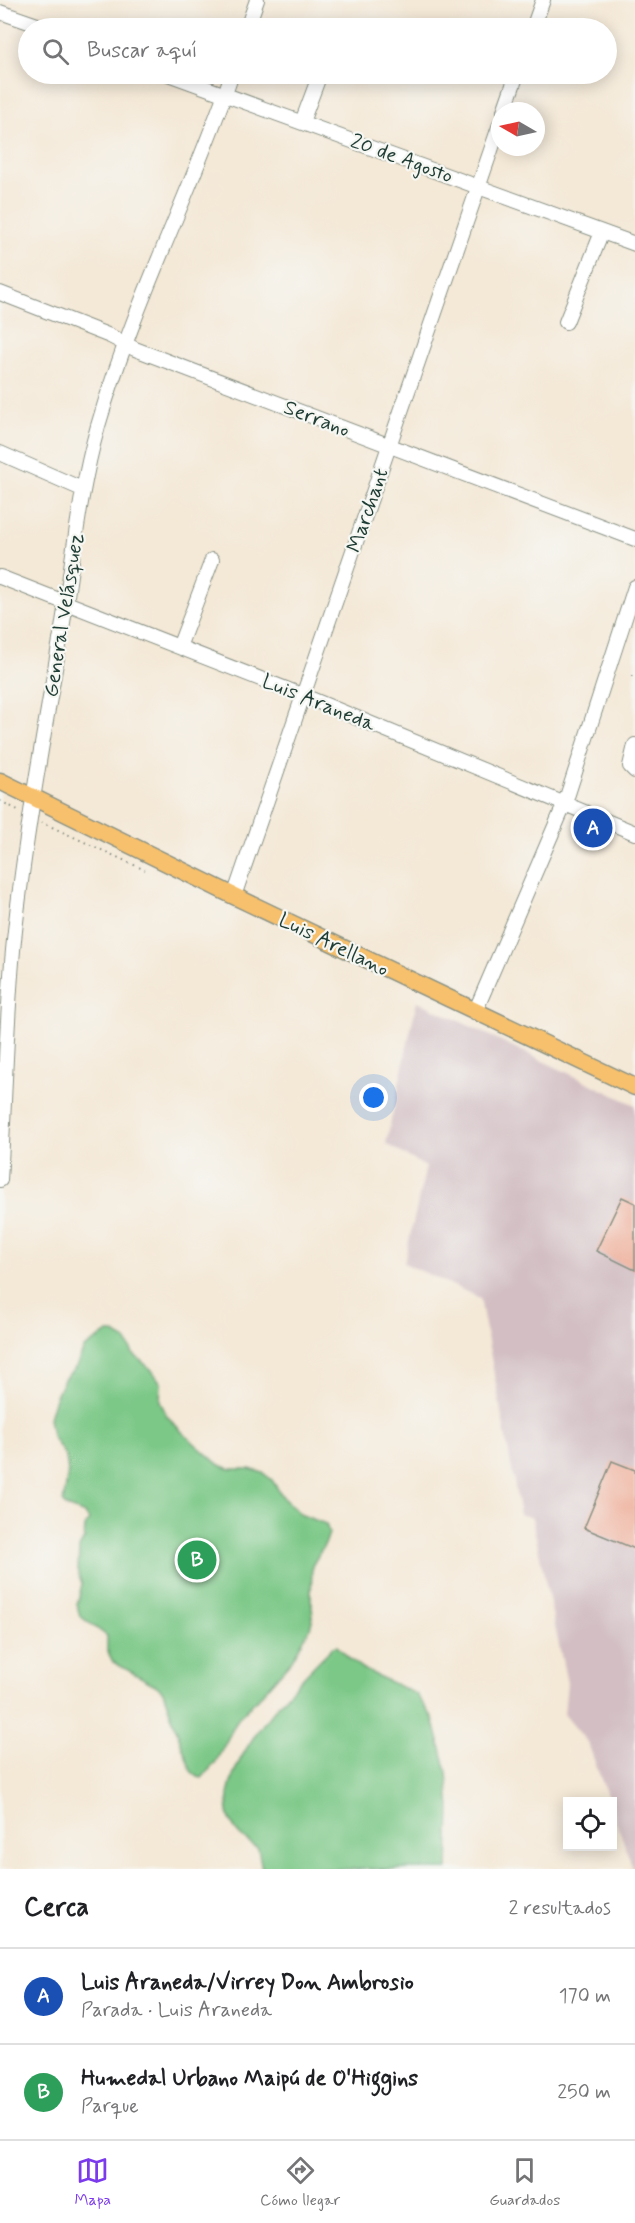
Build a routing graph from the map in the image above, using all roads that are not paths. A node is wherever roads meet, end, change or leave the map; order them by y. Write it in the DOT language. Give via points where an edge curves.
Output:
graph roads {
  1 [pos="256,0"];
  2 [pos="543,0"];
  3 [pos="0,12"];
  4 [pos="18,18"];
  5 [pos="250,18"];
  6 [pos="537,18"];
  7 [pos="196,84"];
  8 [pos="228,84"];
  9 [pos="316,84"];
  10 [pos="513,84"];
  11 [pos="224,94"];
  12 [pos="507,102"];
  13 [pos="302,122"];
  14 [pos="491,151"];
  15 [pos="479,186"];
  16 [pos="602,232"];
  17 [pos="635,244"];
  18 [pos="0,293"];
  19 [pos="566,322"];
  20 [pos="124,343"];
  21 [pos="389,446"];
  22 [pos="0,453"];
  23 [pos="82,489"];
  24 [pos="635,539"];
  25 [pos="212,560"];
  26 [pos="0,577"];
  27 [pos="635,587"];
  28 [pos="66,604"];
  29 [pos="179,648"];
  30 [pos="304,696"];
  31 [pos="635,745"];
  32 [pos="635,771"];
  33 [pos="0,782"];
  34 [pos="33,799"];
  35 [pos="565,803"];
  36 [pos="635,833"];
  37 [pos="234,896"];
  38 [pos="7,942"];
  39 [pos="475,1012"];
  40 [pos="4,1045"];
  41 [pos="635,1087"];
  42 [pos="0,1180"];
  1 -- 5 [label="street"];
  2 -- 6 [label="street"];
  3 -- 4 [label="street"];
  7 -- 11 [label="street, 20 de Agosto"];
  8 -- 11 [label="street, General Velásquez"];
  9 -- 13 [label="street"];
  10 -- 12 [label="street"];
  11 -- 13 [label="street, 20 de Agosto"];
  11 -- 20 [label="street, General Velásquez"];
  13 -- 15 [label="street, 20 de Agosto"];
  14 -- 15 [label="street, Marchant"];
  15 -- 16 [label="street, 20 de Agosto"];
  15 -- 21 [label="street, Marchant"];
  16 -- 17 [label="street, 20 de Agosto"];
  16 -- 19 [label="street"];
  18 -- 20 [label="street, Serrano"];
  20 -- 21 [label="street, Serrano"];
  20 -- 23 [label="street, General Velásquez"];
  21 -- 24 [label="street, Serrano"];
  21 -- 30 [label="street, Marchant"];
  22 -- 23 [label="street"];
  23 -- 28 [label="street, General Velásquez"];
  25 -- 29 [label="street"];
  26 -- 28 [label="street, Luis Araneda"];
  27 -- 35 [label="street"];
  28 -- 29 [label="street, Luis Araneda"];
  28 -- 34 [label="street, General Velásquez"];
  29 -- 30 [label="street, Luis Araneda"];
  30 -- 35 [label="street, Luis Araneda"];
  30 -- 37 [label="street, Marchant"];
  31 -- 32 [label="street" via="630,766"];
  33 -- 34 [label="main road, Luis Arellano"];
  34 -- 37 [label="main road, Luis Arellano"];
  34 -- 38 [label="street, General Velásquez"];
  35 -- 36 [label="street, Luis Araneda"];
  35 -- 39 [label="street"];
  37 -- 39 [label="main road, Luis Arellano"];
  38 -- 40 [label="street, General Velásquez"];
  39 -- 41 [label="main road, Luis Arellano"];
  40 -- 42 [label="street, General Velásquez"];
}
